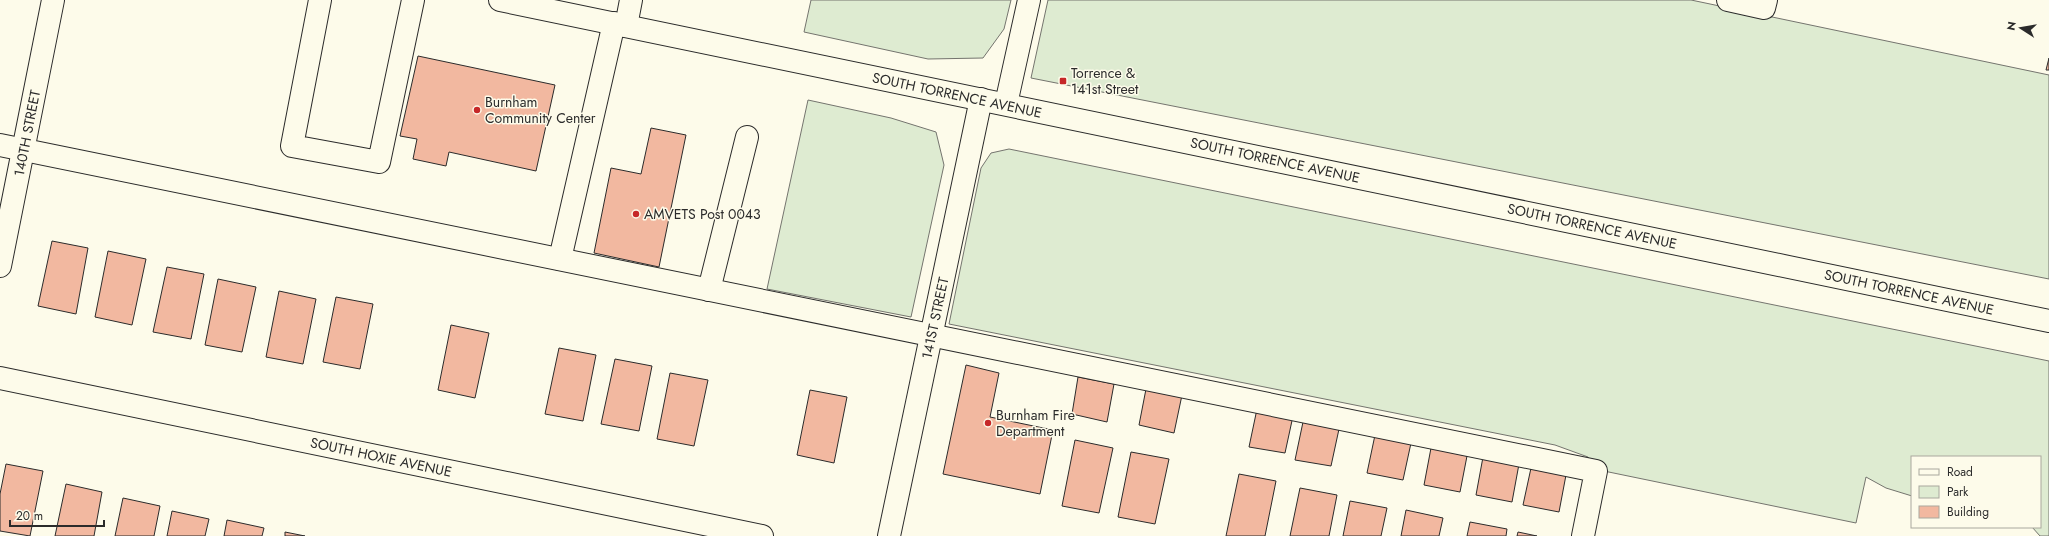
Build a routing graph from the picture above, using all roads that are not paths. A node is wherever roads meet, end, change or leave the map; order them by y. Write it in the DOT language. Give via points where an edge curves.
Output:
graph roads {
  1 [pos="53,0"];
  2 [pos="320,0"];
  3 [pos="413,0"];
  4 [pos="500,0"];
  5 [pos="631,0"];
  6 [pos="1029,0"];
  7 [pos="1728,0"];
  8 [pos="1766,0"];
  9 [pos="620,25"];
  10 [pos="981,100"];
  11 [pos="1006,104"];
  12 [pos="747,137"];
  13 [pos="0,145"];
  14 [pos="23,149"];
  15 [pos="560,259"];
  16 [pos="0,266"];
  17 [pos="709,290"];
  18 [pos="2049,321"];
  19 [pos="931,335"];
  20 [pos="0,378"];
  21 [pos="762,536"];
  22 [pos="889,536"];
  23 [pos="1583,536"];
  1 -- 14 [label="street, 140TH STREET"];
  2 -- 3 [label="street" via="292,146 379,162"];
  4 -- 9 [label="street, SOUTH TORRENCE AVENUE"];
  5 -- 9 [label="street"];
  6 -- 11 [label="street"];
  7 -- 8 [label="street" via="1764,8"];
  9 -- 10 [label="street, SOUTH TORRENCE AVENUE"];
  9 -- 15 [label="street"];
  10 -- 11 [label="street, SOUTH TORRENCE AVENUE"];
  10 -- 19 [label="street, 141ST STREET"];
  11 -- 18 [label="street, SOUTH TORRENCE AVENUE"];
  12 -- 17 [label="street"];
  13 -- 14 [label="street"];
  14 -- 15 [label="street"];
  14 -- 16 [label="street, 140TH STREET"];
  15 -- 17 [label="street"];
  17 -- 19 [label="street"];
  19 -- 22 [label="street, 141ST STREET"];
  19 -- 23 [label="street" via="1596,471"];
  20 -- 21 [label="street, SOUTH HOXIE AVENUE"];
}
